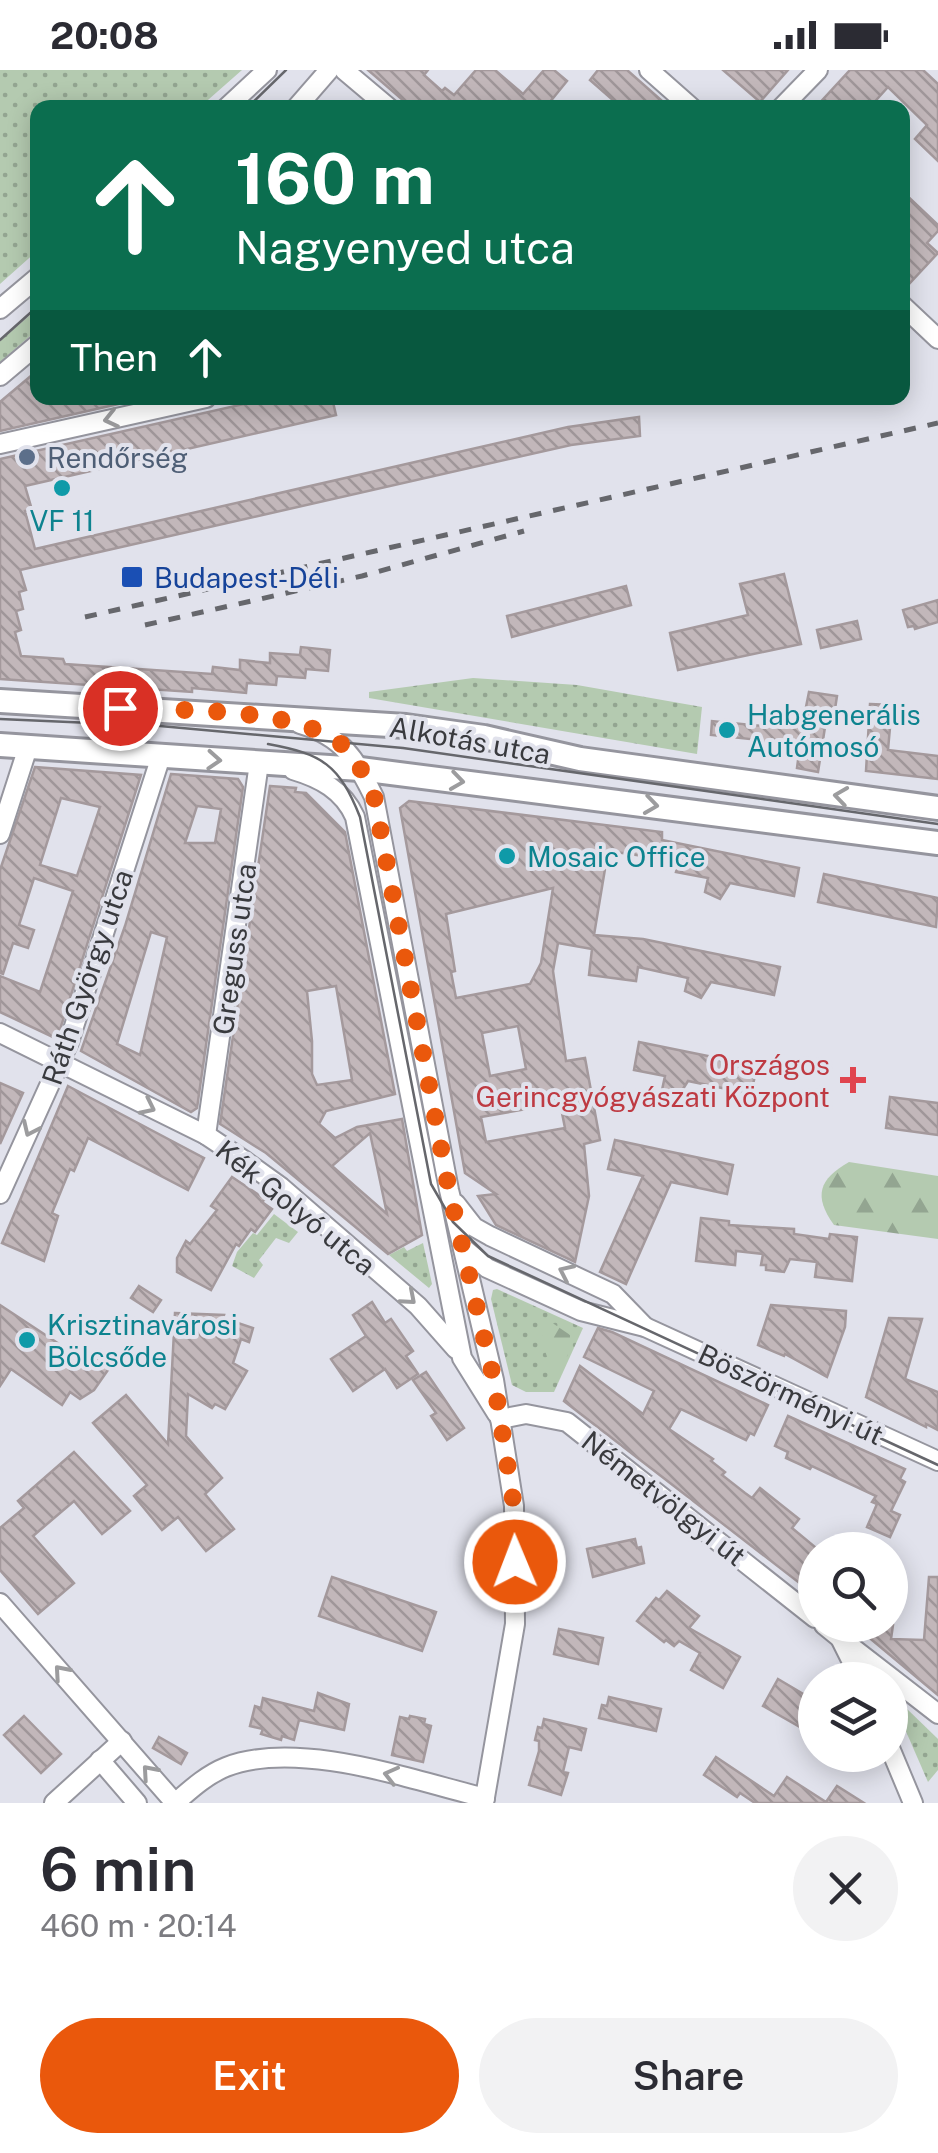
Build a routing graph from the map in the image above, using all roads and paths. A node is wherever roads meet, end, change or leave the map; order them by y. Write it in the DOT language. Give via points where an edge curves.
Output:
graph roads {
  1 [pos="267,70"];
  2 [pos="329,70"];
  3 [pos="344,70"];
  4 [pos="648,70"];
  5 [pos="818,70"];
  6 [pos="235,100"];
  7 [pos="303,100"];
  8 [pos="380,100"];
  9 [pos="683,100"];
  10 [pos="789,100"];
  11 [pos="30,284"];
  12 [pos="0,308"];
  13 [pos="910,313"];
  14 [pos="938,339"];
  15 [pos="30,351"];
  16 [pos="0,376"];
  17 [pos="175,405"];
  18 [pos="0,444"];
  19 [pos="0,701"];
  20 [pos="280,718"];
  21 [pos="0,745"];
  22 [pos="28,747"];
  23 [pos="161,756"];
  24 [pos="263,763"];
  25 [pos="360,769"];
  26 [pos="938,808"];
  27 [pos="0,834"];
  28 [pos="938,844"];
  29 [pos="0,1033"];
  30 [pos="61,1063"];
  31 [pos="206,1136"];
  32 [pos="424,1178"];
  33 [pos="449,1190"];
  34 [pos="0,1194"];
  35 [pos="464,1248"];
  36 [pos="498,1274"];
  37 [pos="474,1291"];
  38 [pos="645,1327"];
  39 [pos="462,1358"];
  40 [pos="500,1419"];
  41 [pos="938,1461"];
  42 [pos="0,1603"];
  43 [pos="798,1605"];
  44 [pos="845,1642"];
  45 [pos="938,1714"];
  46 [pos="122,1741"];
  47 [pos="100,1760"];
  48 [pos="900,1772"];
  49 [pos="485,1801"];
  50 [pos="54,1803"];
  51 [pos="137,1803"];
  52 [pos="175,1803"];
  53 [pos="913,1803"];
  1 -- 6 [label="street"];
  2 -- 7 [label="street"];
  3 -- 8 [label="street"];
  4 -- 9 [label="street"];
  5 -- 10 [label="street"];
  11 -- 12 [label="street"];
  13 -- 14 [label="street"];
  15 -- 16 [label="street"];
  17 -- 18 [label="street, one-way"];
  19 -- 20 [label="main road, Alkotás utca"];
  20 -- 25 [label="street" via="318,730 349,751"];
  26 -- 20 [label="main road, Alkotás utca, one-way" via="580,759 424,728"];
  21 -- 22 [label="main road, Alkotás utca"];
  22 -- 23 [label="main road, Alkotás utca"];
  22 -- 27 [label="street"];
  23 -- 24 [label="main road, Alkotás utca, one-way"];
  23 -- 30 [label="street, Ráth György utca"];
  24 -- 25 [label="main road, Alkotás utca"];
  24 -- 31 [label="street, Greguss utca"];
  24 -- 32 [label="street" via="324,782 355,817"];
  25 -- 28 [label="main road, Alkotás utca, one-way"];
  25 -- 33 [label="street" via="378,810"];
  29 -- 30 [label="street, Kék Golyó utca"];
  30 -- 31 [label="street, Kék Golyó utca, one-way"];
  30 -- 34 [label="street, Ráth György utca, one-way"];
  31 -- 39 [label="street, Kék Golyó utca, one-way" via="281,1187 418,1306"];
  32 -- 35 [label="street, Böszörményi út" via="440,1219"];
  32 -- 39 [label="street"];
  33 -- 35 [label="street"];
  38 -- 33 [label="street, Böszörményi út, one-way" via="613,1294 474,1227"];
  35 -- 36 [label="street, Böszörményi út"];
  35 -- 37 [label="street"];
  36 -- 37 [label="street" via="484,1273"];
  36 -- 38 [label="street, Böszörményi út" via="580,1311"];
  37 -- 40 [label="street"];
  38 -- 41 [label="street, Böszörményi út"];
  39 -- 40 [label="street"];
  40 -- 43 [label="street, Németvölgyi út" via="526,1414 567,1422"];
  40 -- 49 [label="street" via="514,1506 516,1590"];
  46 -- 42 [label="street, one-way"];
  44 -- 45 [label="street"];
  46 -- 47 [label="street"];
  52 -- 46 [label="street, one-way"];
  47 -- 50 [label="street"];
  47 -- 51 [label="street"];
  48 -- 53 [label="street"];
  49 -- 52 [label="street, one-way" via="300,1757 224,1768"];
}
